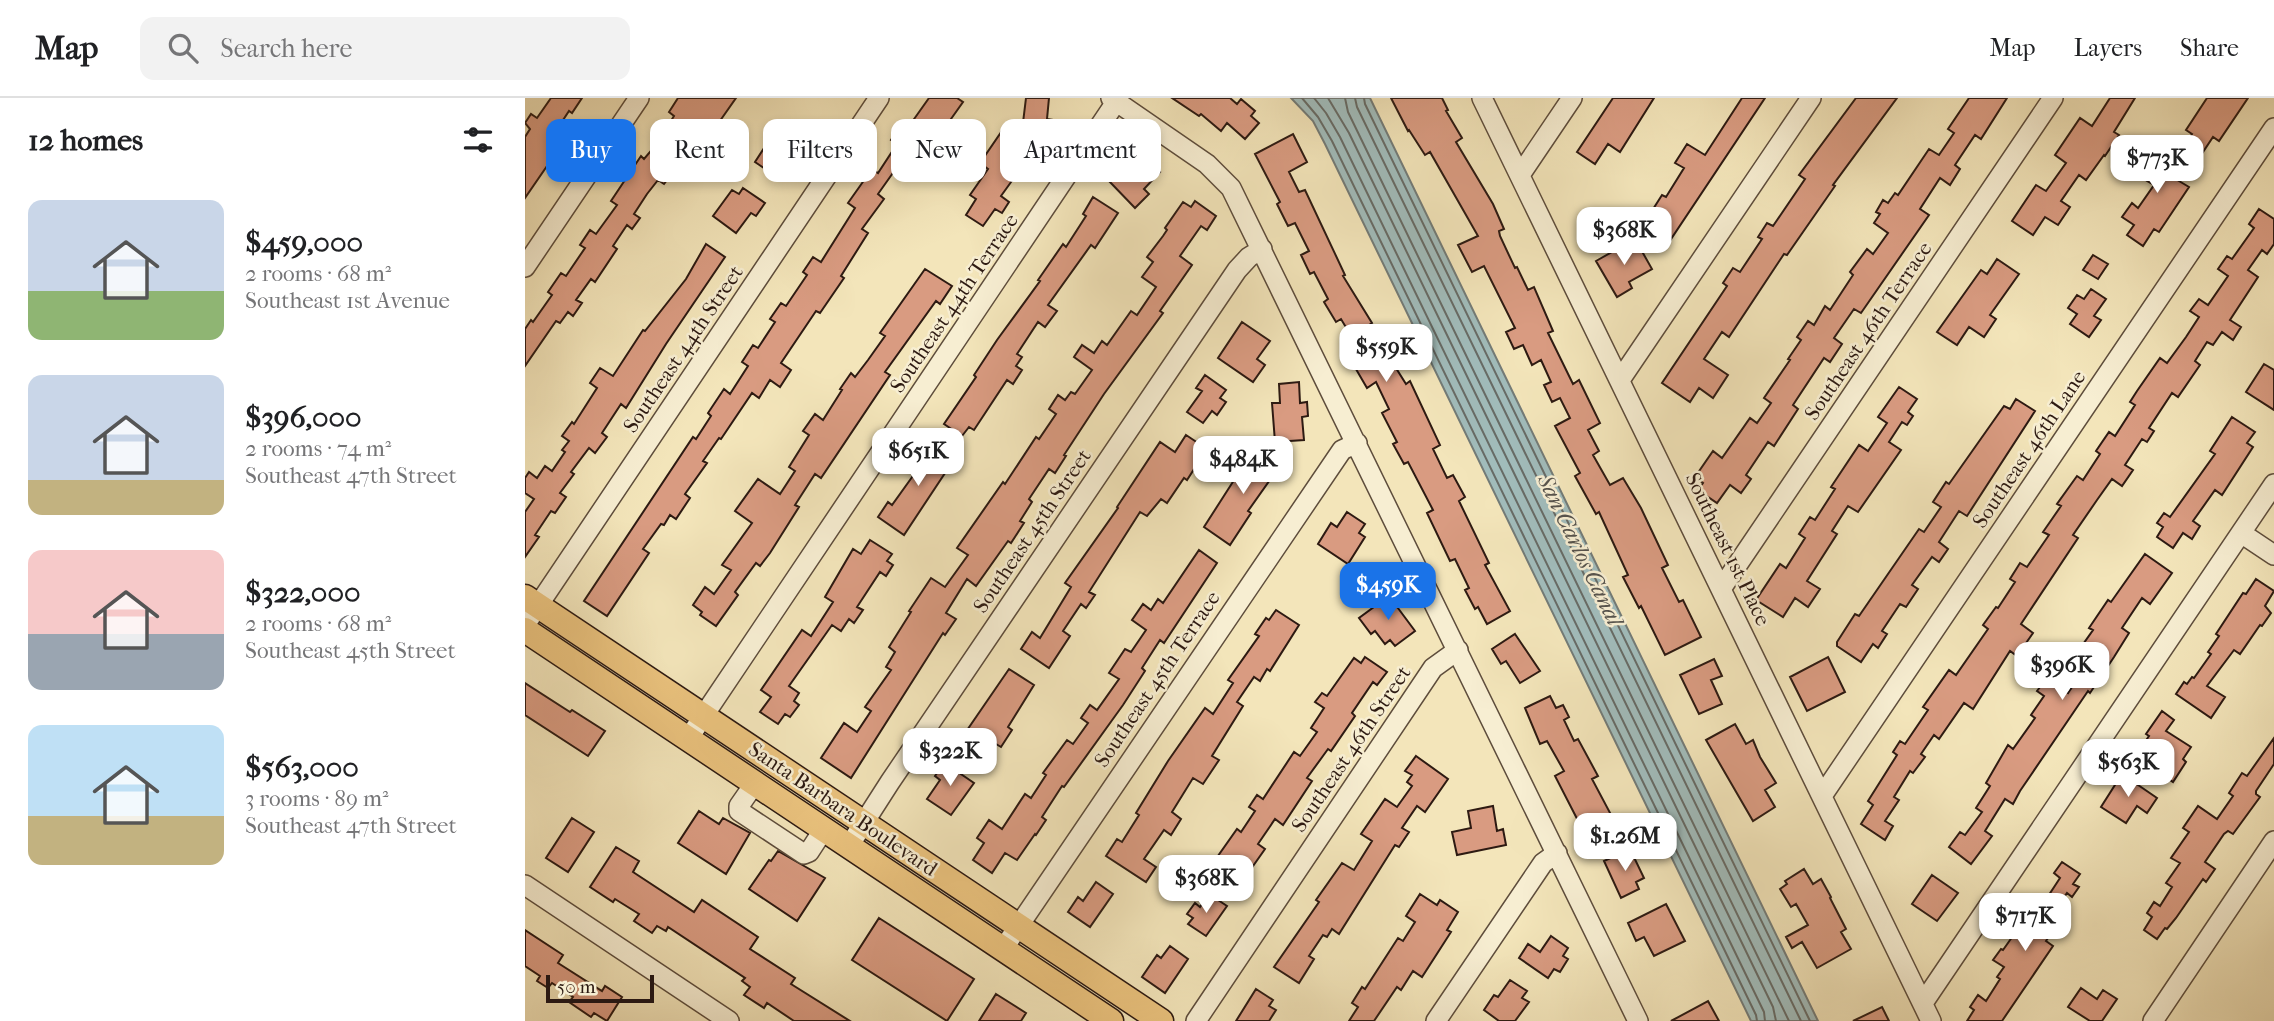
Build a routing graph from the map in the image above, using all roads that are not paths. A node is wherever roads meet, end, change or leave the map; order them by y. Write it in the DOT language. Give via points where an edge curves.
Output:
graph roads {
  1 [pos="639,98"];
  2 [pos="879,98"];
  3 [pos="1482,98"];
  4 [pos="1572,98"];
  5 [pos="1811,98"];
  6 [pos="2053,98"];
  7 [pos="1114,100"];
  8 [pos="2274,128"];
  9 [pos="1520,175"];
  10 [pos="1262,249"];
  11 [pos="525,267"];
  12 [pos="1620,380"];
  13 [pos="1356,443"];
  14 [pos="2274,484"];
  15 [pos="2241,533"];
  16 [pos="2274,555"];
  17 [pos="1721,589"];
  18 [pos="528,614"];
  19 [pos="1458,650"];
  20 [pos="704,716"];
  21 [pos="688,739"];
  22 [pos="1822,796"];
  23 [pos="864,823"];
  24 [pos="2274,841"];
  25 [pos="849,846"];
  26 [pos="1556,853"];
  27 [pos="525,885"];
  28 [pos="1019,926"];
  29 [pos="1003,949"];
  30 [pos="1927,1012"];
  31 [pos="729,1021"];
  32 [pos="1111,1021"];
  33 [pos="1161,1021"];
  34 [pos="1196,1021"];
  35 [pos="1436,1021"];
  36 [pos="1638,1021"];
  37 [pos="2153,1021"];
  1 -- 11 [label="street"];
  2 -- 18 [label="street, Southeast 44th Street"];
  3 -- 9 [label="street, Southeast 1st Place"];
  4 -- 9 [label="street"];
  5 -- 12 [label="street"];
  6 -- 17 [label="street, Southeast 46th Terrace"];
  7 -- 10 [label="street" via="1220,175"];
  7 -- 20 [label="street, Southeast 44th Terrace"];
  8 -- 22 [label="street, Southeast 46th Lane"];
  9 -- 12 [label="street, Southeast 1st Place"];
  10 -- 13 [label="street"];
  10 -- 23 [label="street, Southeast 45th Street" via="1237,270"];
  12 -- 17 [label="street, Southeast 1st Place"];
  13 -- 19 [label="street"];
  13 -- 28 [label="street, Southeast 45th Terrace" via="1342,450"];
  14 -- 15 [label="street"];
  15 -- 16 [label="street"];
  15 -- 30 [label="street"];
  17 -- 22 [label="street, Southeast 1st Place"];
  18 -- 20 [label="main road, Santa Barbara Boulevard"];
  18 -- 21 [label="main road, Santa Barbara Boulevard"];
  19 -- 26 [label="street"];
  19 -- 34 [label="street, Southeast 46th Street" via="1433,668"];
  20 -- 21 [label="street, Southeast 44th Terrace"];
  20 -- 23 [label="main road, Santa Barbara Boulevard"];
  21 -- 25 [label="main road, Santa Barbara Boulevard"];
  22 -- 30 [label="street, Southeast 1st Place"];
  23 -- 25 [label="street, Southeast 45th Street"];
  23 -- 28 [label="main road, Santa Barbara Boulevard"];
  24 -- 37 [label="street"];
  25 -- 29 [label="main road, Santa Barbara Boulevard"];
  26 -- 35 [label="street" via="1543,863"];
  26 -- 36 [label="street"];
  27 -- 31 [label="street"];
  28 -- 29 [label="street, Southeast 45th Terrace"];
  28 -- 33 [label="main road, Santa Barbara Boulevard"];
  29 -- 32 [label="main road, Santa Barbara Boulevard"];
}
